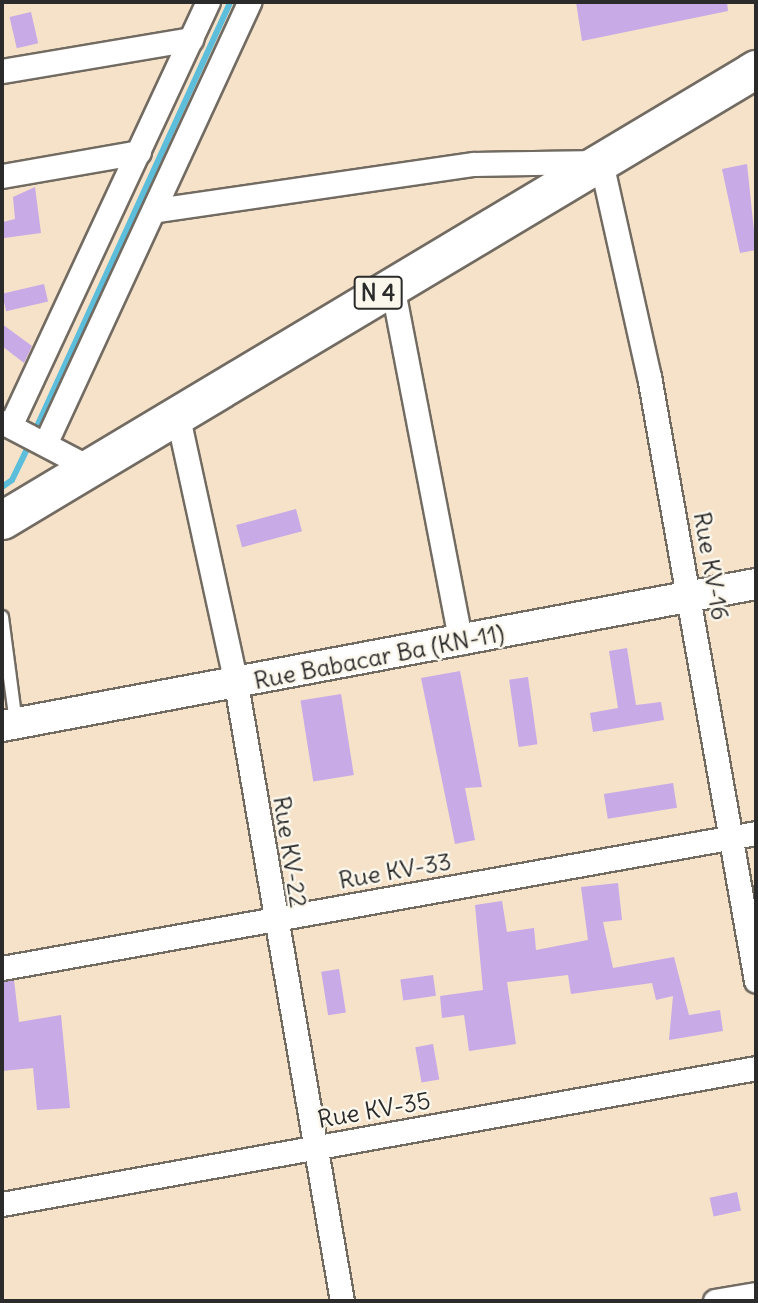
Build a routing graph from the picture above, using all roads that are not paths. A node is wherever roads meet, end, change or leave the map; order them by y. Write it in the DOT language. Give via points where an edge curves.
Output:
graph roads {
  1 [pos="208,2"];
  2 [pos="249,2"];
  3 [pos="191,39"];
  4 [pos="756,69"];
  5 [pos="2,71"];
  6 [pos="139,152"];
  7 [pos="601,162"];
  8 [pos="2,176"];
  9 [pos="157,210"];
  10 [pos="392,285"];
  11 [pos="177,413"];
  12 [pos="23,431"];
  13 [pos="86,466"];
  14 [pos="2,520"];
  15 [pos="756,584"];
  16 [pos="690,596"];
  17 [pos="2,617"];
  18 [pos="461,642"];
  19 [pos="236,684"];
  20 [pos="9,724"];
  21 [pos="756,833"];
  22 [pos="731,838"];
  23 [pos="274,919"];
  24 [pos="2,968"];
  25 [pos="756,981"];
  26 [pos="756,1068"];
  27 [pos="315,1147"];
  28 [pos="2,1204"];
  29 [pos="756,1294"];
  30 [pos="342,1301"];
  31 [pos="715,1301"];
  1 -- 3 [label="street"];
  2 -- 9 [label="street"];
  3 -- 5 [label="street"];
  3 -- 6 [label="street"];
  4 -- 7 [label="main road, N 4"];
  6 -- 8 [label="street"];
  6 -- 12 [label="street"];
  7 -- 9 [label="street" via="474,164"];
  7 -- 10 [label="main road, N 4"];
  7 -- 16 [label="street, Rue KV-16"];
  9 -- 12 [label="street"];
  10 -- 11 [label="main road, N 4"];
  10 -- 18 [label="street"];
  11 -- 13 [label="main road, N 4"];
  11 -- 19 [label="street, Rue KV-22"];
  12 -- 13 [label="street"];
  13 -- 14 [label="main road, N 4"];
  15 -- 16 [label="street, Rue Babacar Ba (KN-11)"];
  16 -- 18 [label="street, Rue Babacar Ba (KN-11)"];
  16 -- 22 [label="street, Rue KV-16"];
  17 -- 20 [label="lane"];
  18 -- 19 [label="street, Rue Babacar Ba (KN-11)"];
  19 -- 20 [label="street, Rue Babacar Ba (KN-11)"];
  19 -- 23 [label="street, Rue KV-22"];
  21 -- 22 [label="street, Rue KV-33"];
  22 -- 23 [label="street, Rue KV-33"];
  22 -- 25 [label="street, Rue KV-16"];
  23 -- 24 [label="street, Rue KV-33"];
  23 -- 27 [label="street, Rue KV-22"];
  26 -- 27 [label="street, Rue KV-35"];
  27 -- 28 [label="street, Rue KV-35"];
  27 -- 30 [label="street, Rue KV-22"];
  29 -- 31 [label="street"];
}
